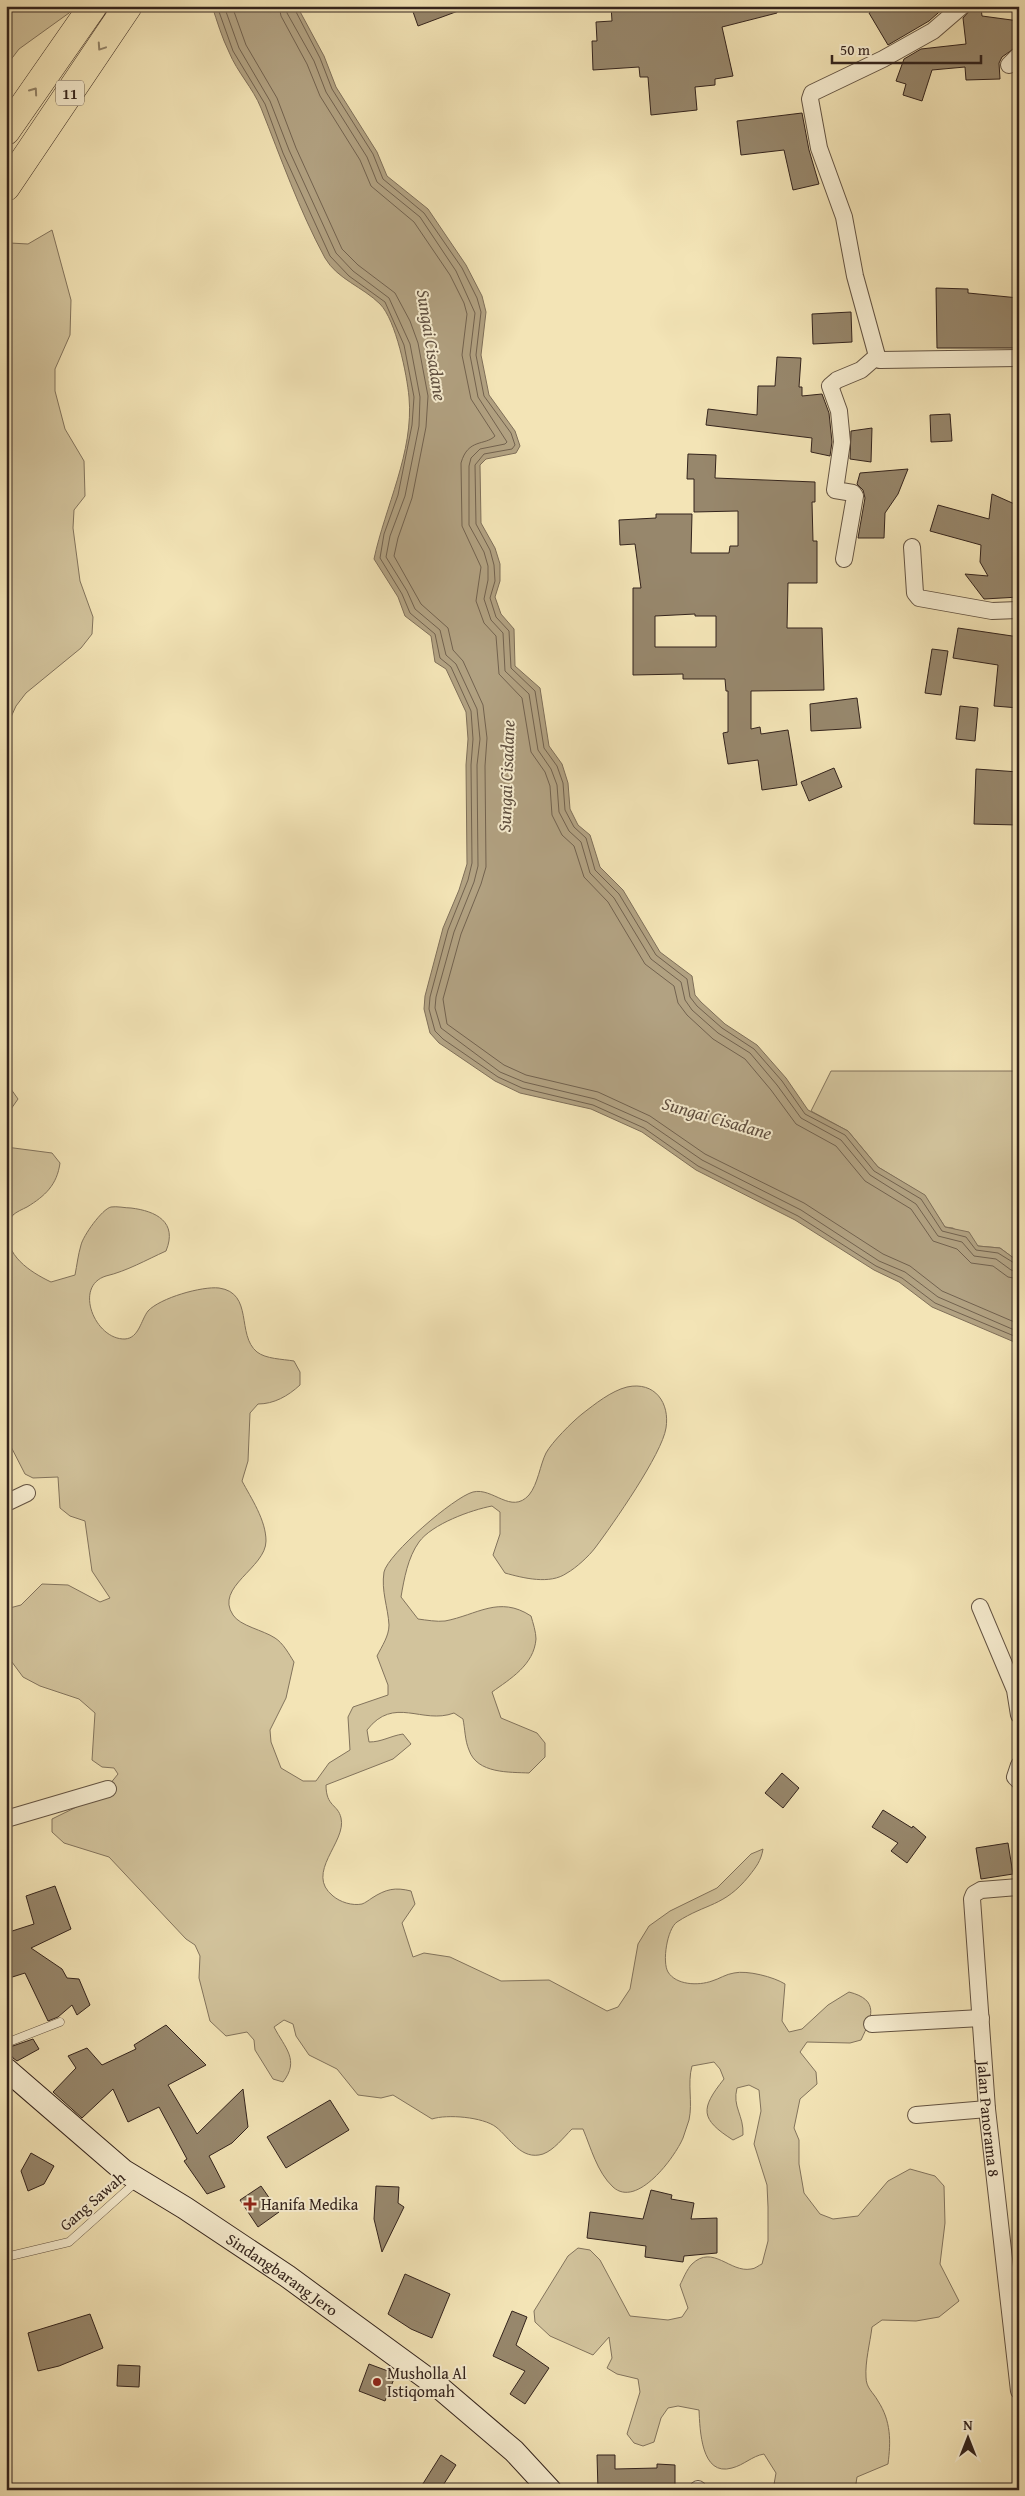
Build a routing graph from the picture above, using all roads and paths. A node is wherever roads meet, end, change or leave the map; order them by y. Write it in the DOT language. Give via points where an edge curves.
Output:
graph roads {
  1 [pos="93,6"];
  2 [pos="128,6"];
  3 [pos="962,6"];
  4 [pos="6,131"];
  5 [pos="9,184"];
  6 [pos="877,356"];
  7 [pos="1019,358"];
  8 [pos="912,547"];
  9 [pos="844,559"];
  10 [pos="1019,610"];
  11 [pos="27,1493"];
  12 [pos="6,1503"];
  13 [pos="980,1607"];
  14 [pos="1019,1716"];
  15 [pos="1019,1765"];
  16 [pos="1019,1781"];
  17 [pos="108,1789"];
  18 [pos="6,1819"];
  19 [pos="1019,1887"];
  20 [pos="981,2018"];
  21 [pos="60,2022"];
  22 [pos="872,2024"];
  23 [pos="6,2043"];
  24 [pos="6,2069"];
  25 [pos="987,2109"];
  26 [pos="916,2115"];
  27 [pos="138,2180"];
  28 [pos="6,2258"];
  29 [pos="1019,2391"];
  30 [pos="550,2490"];
  4 -- 1 [label="highway, 11, one-way"];
  2 -- 5 [label="highway, 11, one-way"];
  3 -- 6 [label="street" via="933,31 884,59 812,92 810,99 819,148 844,217 855,276"];
  6 -- 7 [label="street" via="884,361"];
  6 -- 9 [label="street" via="861,370 830,386 839,411 842,442 835,490 855,496"];
  8 -- 10 [label="street" via="915,592 919,598 992,611"];
  11 -- 12 [label="street"];
  13 -- 14 [label="street" via="1015,1690"];
  15 -- 16 [label="street" via="1015,1777"];
  17 -- 18 [label="street"];
  19 -- 20 [label="street, Jalan Panorama 8" via="981,1890 972,1899"];
  20 -- 22 [label="street"];
  20 -- 25 [label="street, Jalan Panorama 8"];
  21 -- 23 [label="lane"];
  24 -- 27 [label="street, Sindangbarang Jero"];
  25 -- 26 [label="street"];
  25 -- 29 [label="street, Jalan Panorama 8"];
  27 -- 28 [label="lane, Gang Sawah" via="69,2242"];
  27 -- 30 [label="street, Sindangbarang Jero" via="287,2276 433,2383 514,2451"];
}
